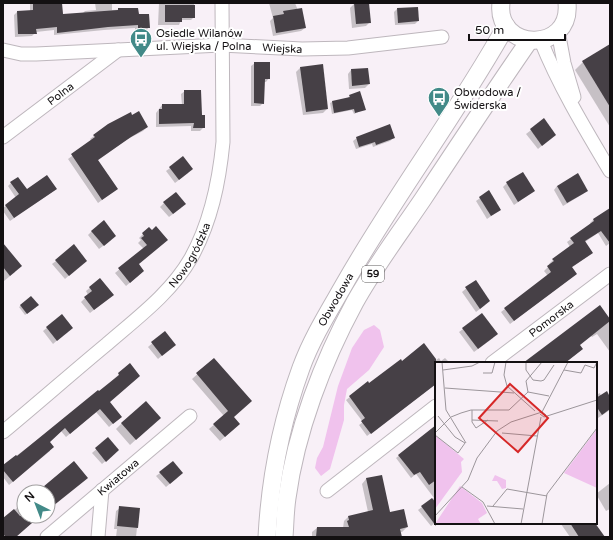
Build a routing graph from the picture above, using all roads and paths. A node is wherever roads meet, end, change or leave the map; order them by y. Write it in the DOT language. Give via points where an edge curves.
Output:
graph roads {
  1 [pos="222,3"];
  2 [pos="501,3"];
  3 [pos="567,3"];
  4 [pos="506,26"];
  5 [pos="558,31"];
  6 [pos="442,37"];
  7 [pos="535,41"];
  8 [pos="221,45"];
  9 [pos="3,50"];
  10 [pos="118,50"];
  11 [pos="580,118"];
  12 [pos="3,137"];
  13 [pos="610,171"];
  14 [pos="610,274"];
  15 [pos="493,362"];
  16 [pos="435,407"];
  17 [pos="190,416"];
  18 [pos="3,432"];
  19 [pos="102,490"];
  20 [pos="327,491"];
  21 [pos="47,537"];
  22 [pos="98,537"];
  23 [pos="267,537"];
  24 [pos="284,537"];
  1 -- 8 [label="street, Nowogródzka"];
  2 -- 4 [label="main road" via="502,18"];
  3 -- 5 [label="main road" via="565,22"];
  4 -- 7 [label="main road" via="516,36"];
  4 -- 23 [label="main road, Obwodowa / 59" via="481,71 378,228 318,328 301,368 279,440 272,480"];
  5 -- 7 [label="main road, Obwodowa / 59" via="550,37"];
  5 -- 11 [label="street" via="564,63"];
  6 -- 8 [label="street, Wiejska" via="348,48 302,49"];
  7 -- 11 [label="street"];
  7 -- 24 [label="main road, Obwodowa / 59" via="477,116 356,301 318,384 304,423 286,498"];
  8 -- 10 [label="street, Wiejska"];
  8 -- 18 [label="street, Nowogródzka" via="223,142 219,181 200,242 168,288 147,310"];
  9 -- 10 [label="street, Wiejska" via="21,54"];
  10 -- 12 [label="street, Polna"];
  11 -- 13 [label="street"];
  14 -- 15 [label="street, Pomorska"];
  16 -- 20 [label="street"];
  17 -- 19 [label="street, Kwiatowa"];
  19 -- 21 [label="street, Kwiatowa"];
  19 -- 22 [label="street"];
}
